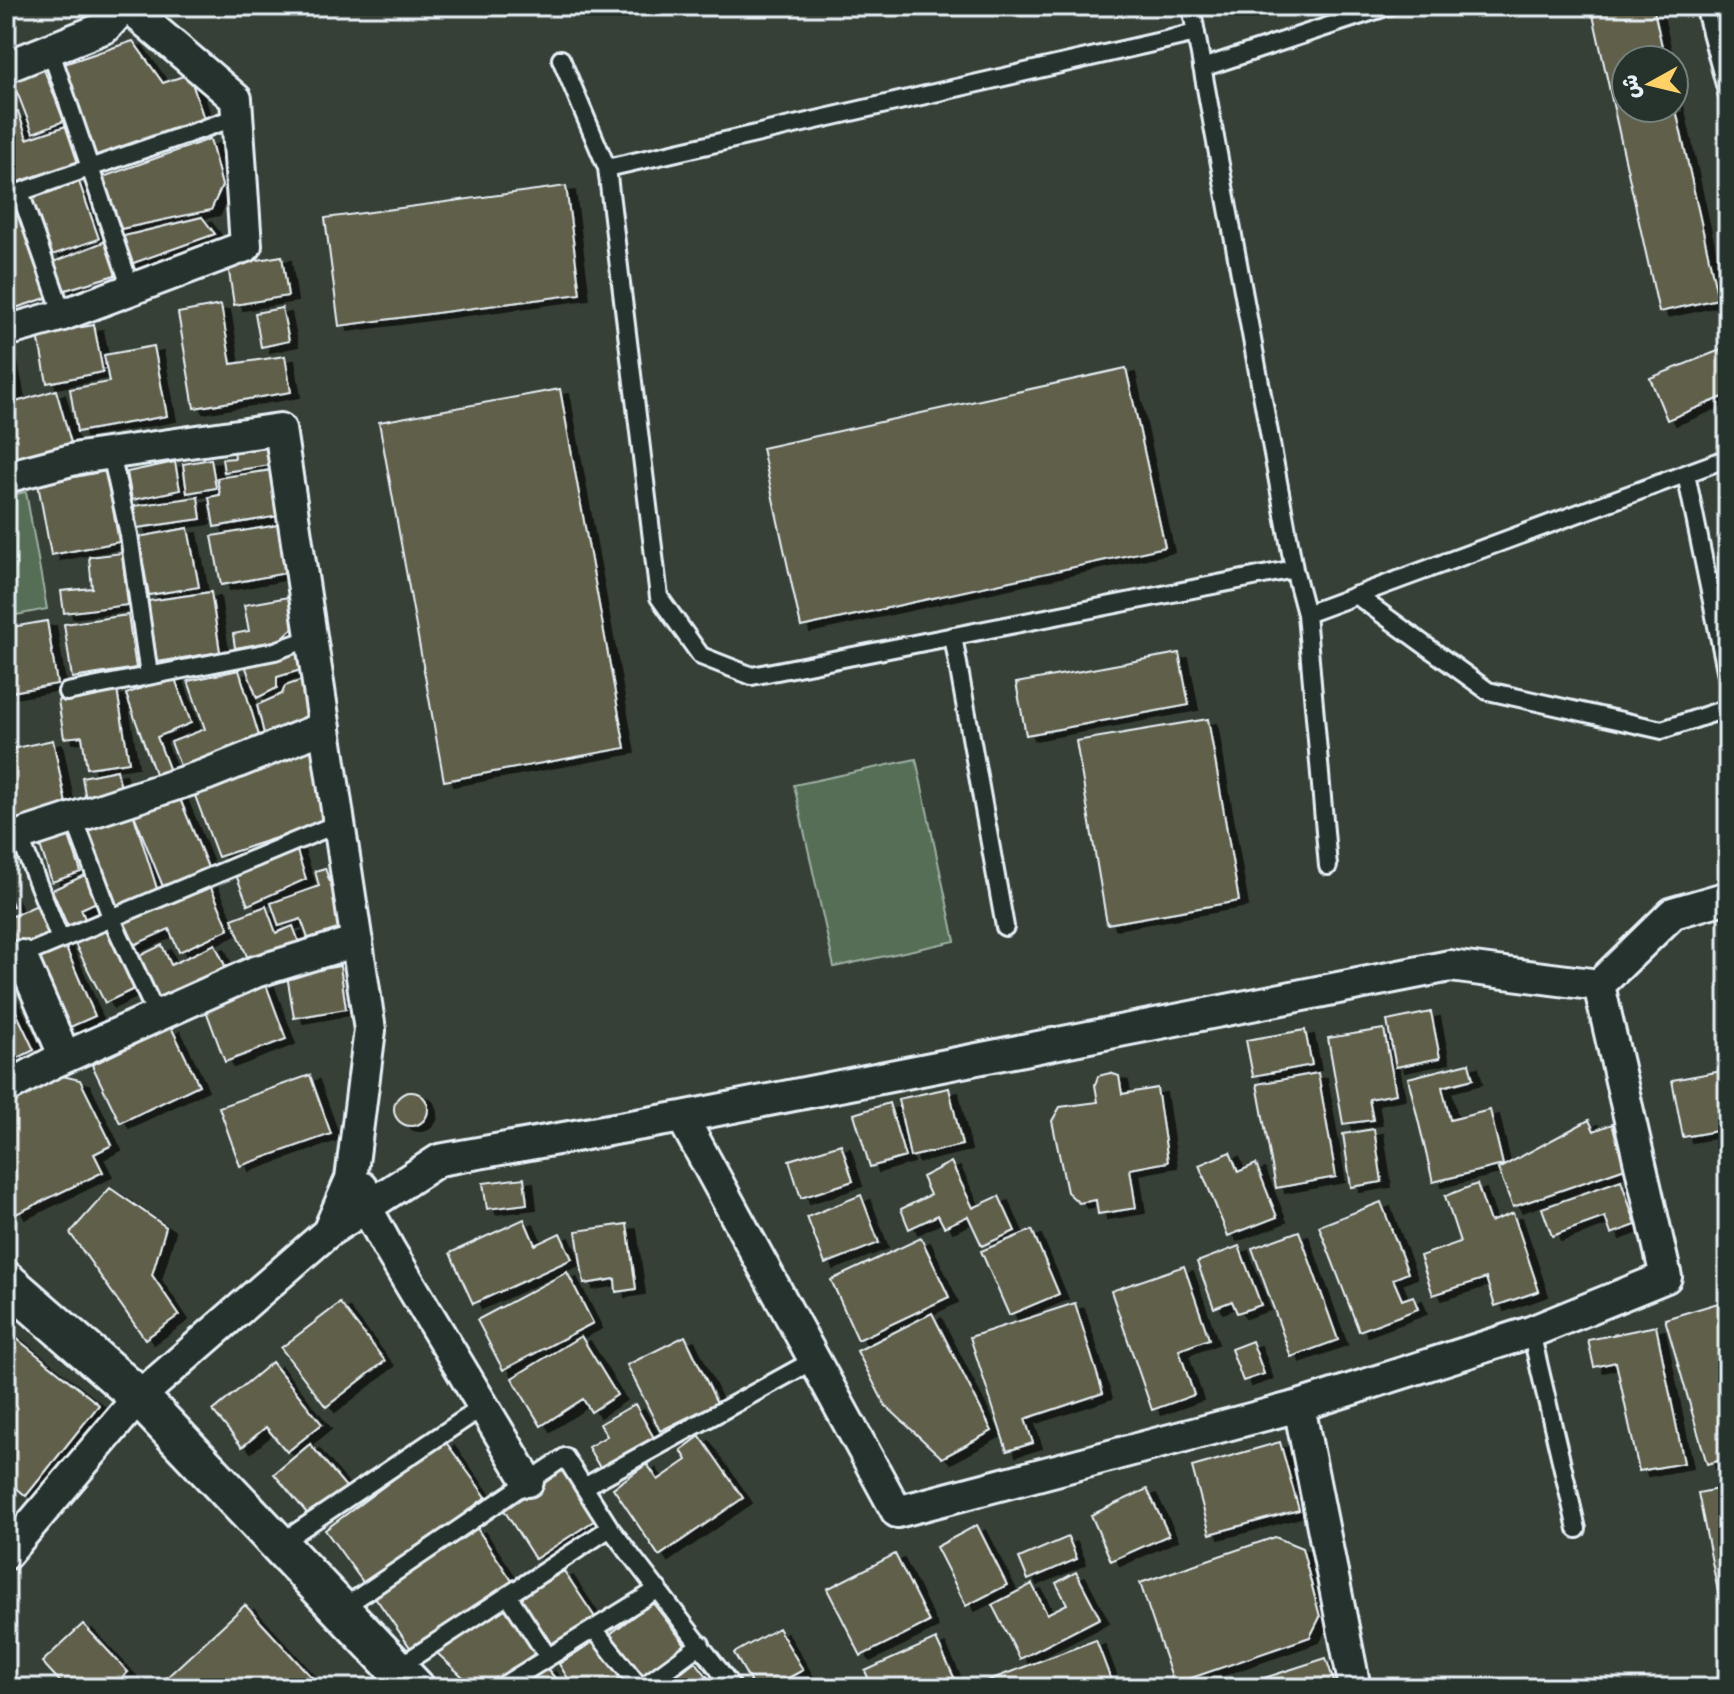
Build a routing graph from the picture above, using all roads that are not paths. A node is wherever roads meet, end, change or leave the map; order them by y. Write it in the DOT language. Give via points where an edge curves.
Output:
graph roads {
  1 [pos="126,6"];
  2 [pos="1191,6"];
  3 [pos="1389,6"];
  4 [pos="1704,6"];
  5 [pos="1196,33"];
  6 [pos="50,49"];
  7 [pos="561,59"];
  8 [pos="6,67"];
  9 [pos="1202,68"];
  10 [pos="1728,96"];
  11 [pos="237,117"];
  12 [pos="90,168"];
  13 [pos="607,168"];
  14 [pos="131,289"];
  15 [pos="63,315"];
  16 [pos="6,331"];
  17 [pos="111,454"];
  18 [pos="1728,458"];
  19 [pos="1686,474"];
  20 [pos="6,477"];
  21 [pos="1294,569"];
  22 [pos="1356,595"];
  23 [pos="1306,614"];
  24 [pos="953,636"];
  25 [pos="311,638"];
  26 [pos="149,675"];
  27 [pos="1728,680"];
  28 [pos="67,692"];
  29 [pos="1728,708"];
  30 [pos="325,727"];
  31 [pos="74,818"];
  32 [pos="339,823"];
  33 [pos="12,838"];
  34 [pos="1328,866"];
  35 [pos="1728,897"];
  36 [pos="111,917"];
  37 [pos="1005,927"];
  38 [pos="60,939"];
  39 [pos="357,941"];
  40 [pos="14,959"];
  41 [pos="1599,985"];
  42 [pos="157,1016"];
  43 [pos="65,1057"];
  44 [pos="6,1088"];
  45 [pos="682,1117"];
  46 [pos="354,1150"];
  47 [pos="366,1207"];
  48 [pos="328,1232"];
  49 [pos="6,1281"];
  50 [pos="1531,1332"];
  51 [pos="814,1360"];
  52 [pos="139,1397"];
  53 [pos="484,1406"];
  54 [pos="1299,1406"];
  55 [pos="528,1481"];
  56 [pos="584,1487"];
  57 [pos="610,1528"];
  58 [pos="1577,1529"];
  59 [pos="279,1544"];
  60 [pos="6,1554"];
  61 [pos="658,1589"];
  62 [pos="508,1595"];
  63 [pos="341,1609"];
  64 [pos="594,1629"];
  65 [pos="701,1644"];
  66 [pos="548,1657"];
  67 [pos="406,1678"];
  68 [pos="640,1687"];
  69 [pos="499,1688"];
  70 [pos="733,1688"];
  71 [pos="1355,1688"];
  1 -- 6 [label="street" via="106,27"];
  1 -- 11 [label="street" via="236,99"];
  2 -- 5 [label="lane"];
  3 -- 9 [label="lane"];
  4 -- 10 [label="lane"];
  5 -- 9 [label="lane"];
  5 -- 13 [label="lane"];
  6 -- 8 [label="street"];
  6 -- 12 [label="lane"];
  7 -- 13 [label="lane"];
  9 -- 21 [label="lane"];
  11 -- 12 [label="lane"];
  11 -- 14 [label="street" via="246,246"];
  12 -- 14 [label="lane"];
  12 -- 15 [label="lane" via="20,192"];
  13 -- 24 [label="lane" via="659,597 701,656 752,676"];
  14 -- 15 [label="street"];
  15 -- 16 [label="street"];
  17 -- 20 [label="street"];
  17 -- 25 [label="street" via="280,429"];
  17 -- 26 [label="lane" via="129,535"];
  18 -- 19 [label="lane"];
  19 -- 22 [label="lane"];
  19 -- 27 [label="lane"];
  21 -- 23 [label="lane"];
  21 -- 24 [label="lane"];
  22 -- 23 [label="lane"];
  22 -- 29 [label="lane" via="1488,691 1662,730"];
  23 -- 34 [label="lane"];
  24 -- 37 [label="lane"];
  25 -- 26 [label="lane" via="275,651"];
  25 -- 30 [label="street"];
  26 -- 28 [label="lane"];
  30 -- 31 [label="street" via="205,775"];
  30 -- 32 [label="street"];
  31 -- 33 [label="street"];
  31 -- 36 [label="lane"];
  32 -- 36 [label="lane"];
  32 -- 39 [label="street"];
  33 -- 38 [label="lane"];
  35 -- 41 [label="street" via="1673,913"];
  36 -- 38 [label="lane"];
  36 -- 42 [label="lane"];
  38 -- 40 [label="lane"];
  39 -- 42 [label="street" via="255,972"];
  39 -- 46 [label="street" via="370,1030"];
  40 -- 43 [label="street"];
  41 -- 45 [label="street" via="1450,966"];
  41 -- 50 [label="street" via="1666,1277"];
  42 -- 43 [label="street"];
  43 -- 44 [label="street"];
  45 -- 47 [label="street" via="439,1160"];
  45 -- 51 [label="street"];
  46 -- 47 [label="street"];
  46 -- 48 [label="street" via="351,1179"];
  47 -- 48 [label="street"];
  47 -- 53 [label="street"];
  48 -- 52 [label="street"];
  49 -- 52 [label="street"];
  50 -- 54 [label="street"];
  50 -- 58 [label="lane"];
  51 -- 54 [label="street" via="897,1512"];
  51 -- 56 [label="lane"];
  52 -- 59 [label="street"];
  52 -- 60 [label="street"];
  53 -- 55 [label="street"];
  53 -- 59 [label="lane"];
  54 -- 71 [label="street"];
  55 -- 56 [label="lane" via="565,1457"];
  55 -- 63 [label="lane"];
  56 -- 57 [label="lane"];
  57 -- 61 [label="lane"];
  57 -- 62 [label="lane"];
  59 -- 63 [label="street"];
  61 -- 64 [label="lane"];
  61 -- 65 [label="lane"];
  62 -- 66 [label="lane"];
  62 -- 67 [label="lane"];
  63 -- 67 [label="street"];
  64 -- 66 [label="lane"];
  64 -- 68 [label="lane"];
  65 -- 68 [label="lane"];
  65 -- 70 [label="lane"];
  66 -- 69 [label="lane"];
}
